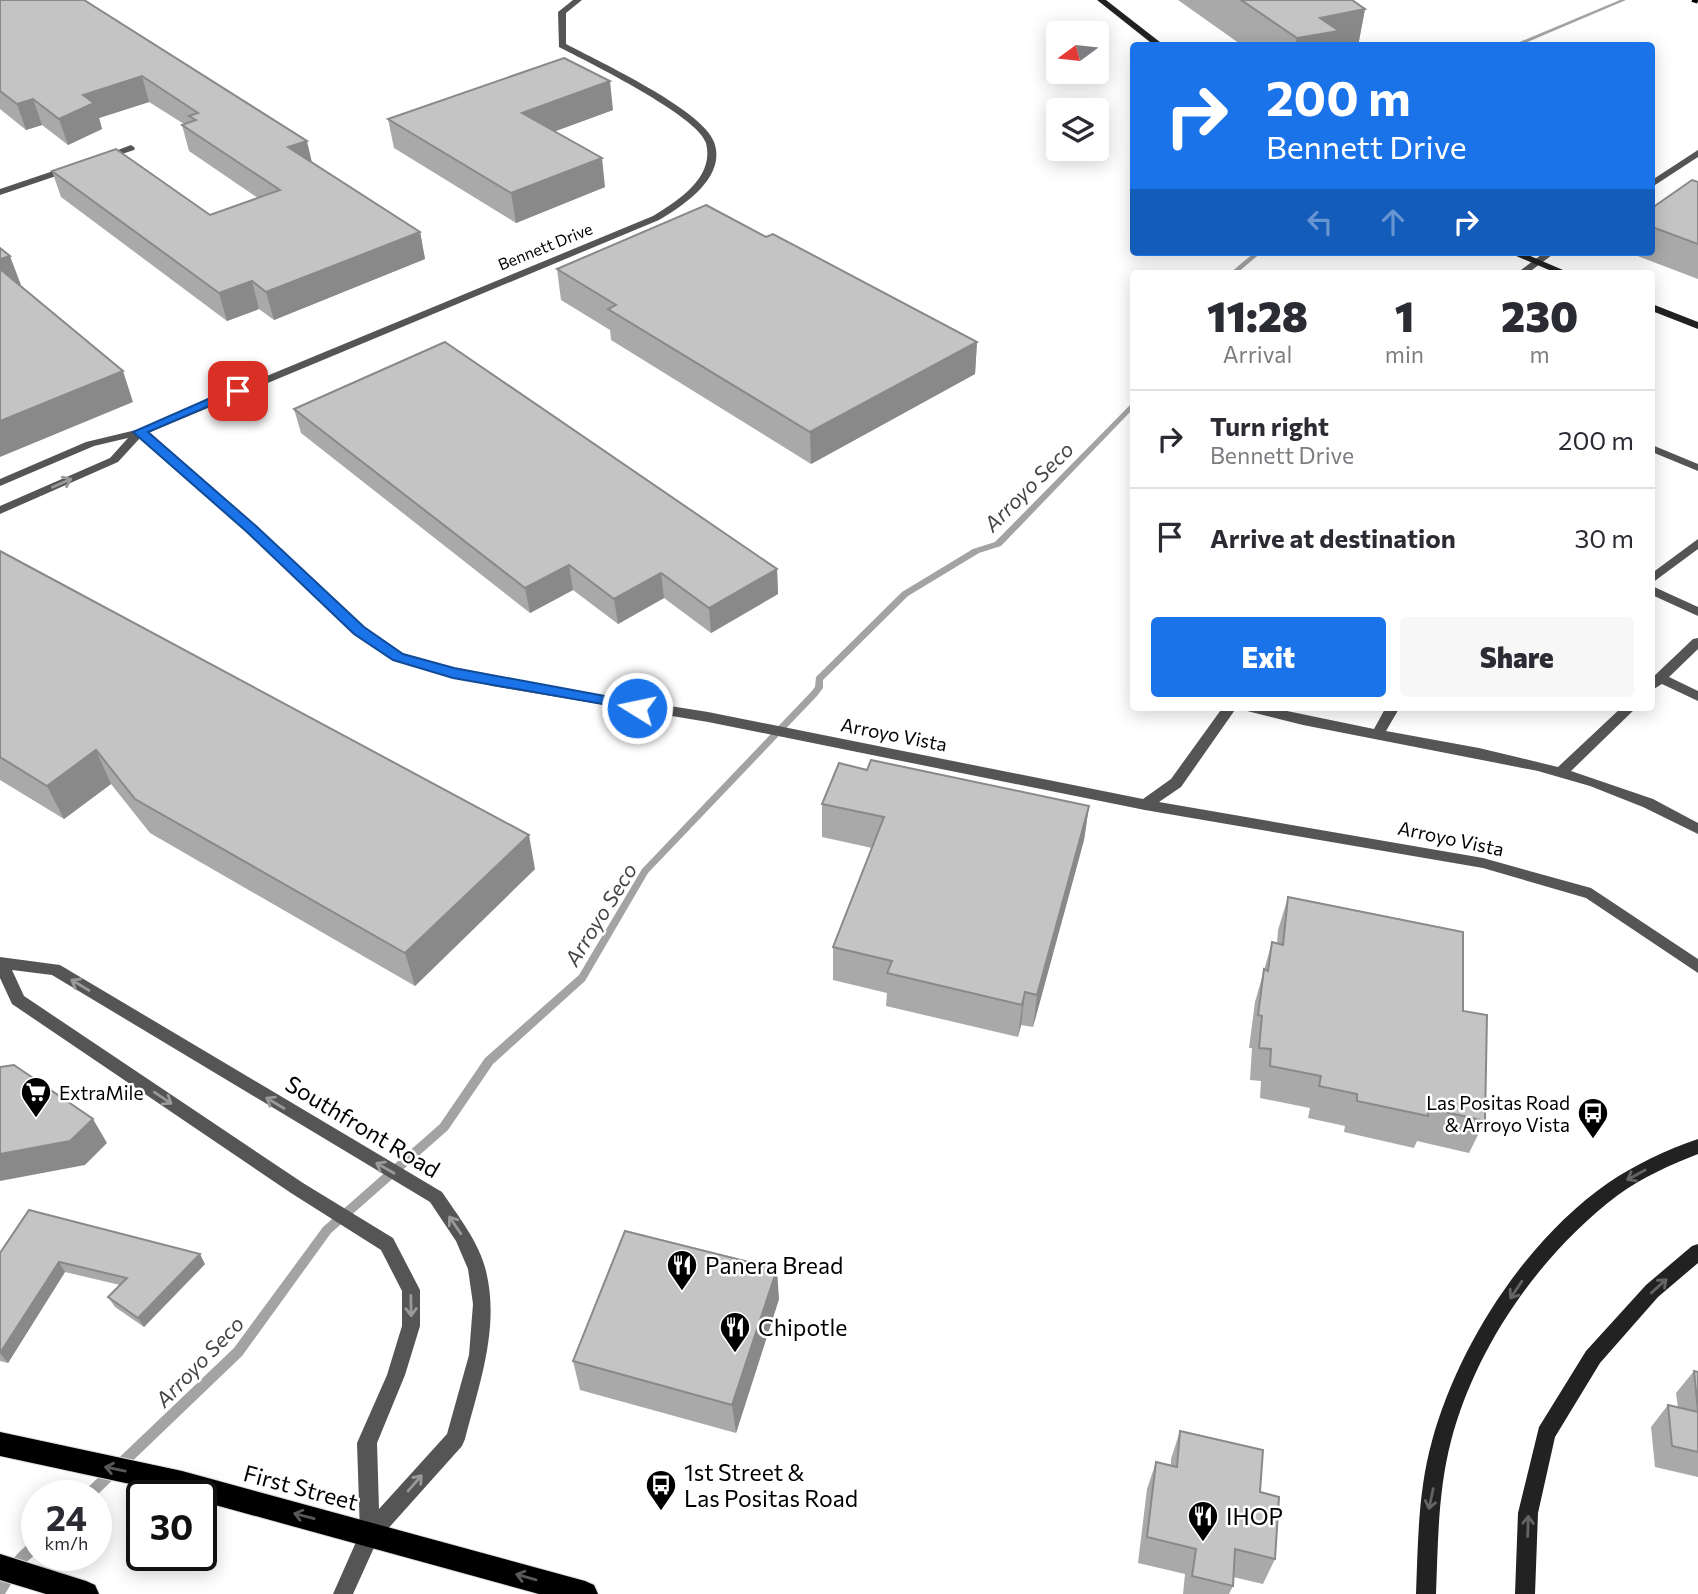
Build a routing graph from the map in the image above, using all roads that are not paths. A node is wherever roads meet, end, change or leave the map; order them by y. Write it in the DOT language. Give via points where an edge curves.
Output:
graph roads {
  1 [pos="578,0"];
  2 [pos="1101,0"];
  3 [pos="1156,42"];
  4 [pos="131,148"];
  5 [pos="1698,153"];
  6 [pos="95,160"];
  7 [pos="83,164"];
  8 [pos="1655,182"];
  9 [pos="0,191"];
  10 [pos="1522,256"];
  11 [pos="1545,256"];
  12 [pos="1537,262"];
  13 [pos="1526,270"];
  14 [pos="1557,270"];
  15 [pos="1655,308"];
  16 [pos="1698,326"];
  17 [pos="140,432"];
  18 [pos="1655,449"];
  19 [pos="1698,468"];
  20 [pos="0,483"];
  21 [pos="0,510"];
  22 [pos="1698,543"];
  23 [pos="1655,577"];
  24 [pos="1655,591"];
  25 [pos="1698,612"];
  26 [pos="1698,642"];
  27 [pos="1656,682"];
  28 [pos="1698,697"];
  29 [pos="1227,711"];
  30 [pos="1263,711"];
  31 [pos="1391,711"];
  32 [pos="1626,711"];
  33 [pos="1378,734"];
  34 [pos="1559,774"];
  35 [pos="1145,805"];
  36 [pos="1698,829"];
  37 [pos="1,963"];
  38 [pos="1698,967"];
  39 [pos="1698,1146"];
  40 [pos="1698,1252"];
  41 [pos="0,1444"];
  42 [pos="370,1534"];
  43 [pos="0,1567"];
  44 [pos="78,1591"];
  45 [pos="343,1594"];
  46 [pos="586,1594"];
  47 [pos="1426,1594"];
  48 [pos="1525,1594"];
  1 -- 17 [label="street, Bennett Drive" via="562,12 562,45 693,120 709,139 711,157 703,181 656,218"];
  2 -- 3 [label="main road"];
  4 -- 6 [label="street"];
  5 -- 8 [label="street"];
  7 -- 9 [label="street"];
  10 -- 12 [label="main road"];
  11 -- 12 [label="street"];
  12 -- 13 [label="street"];
  12 -- 14 [label="main road"];
  15 -- 16 [label="main road"];
  17 -- 20 [label="street, Bennett Drive" via="90,444"];
  21 -- 17 [label="street, Bennett Drive, one-way" via="114,460"];
  17 -- 35 [label="street, Arroyo Vista" via="359,631 398,657 492,682 749,725"];
  18 -- 19 [label="street"];
  22 -- 23 [label="street"];
  24 -- 25 [label="street"];
  26 -- 27 [label="street"];
  27 -- 28 [label="street"];
  29 -- 35 [label="street" via="1176,783"];
  30 -- 33 [label="street" via="1317,726"];
  31 -- 33 [label="street"];
  32 -- 34 [label="street"];
  33 -- 34 [label="street"];
  34 -- 36 [label="street" via="1607,786"];
  35 -- 38 [label="street, Arroyo Vista" via="1483,863 1591,894"];
  37 -- 42 [label="street, Southfront Road, one-way" via="18,1000 387,1244 411,1290 411,1326 367,1443"];
  42 -- 37 [label="street, Southfront Road, one-way" via="455,1439 478,1355 482,1304 477,1269 463,1236 436,1197 55,969"];
  39 -- 47 [label="main road, one-way" via="1675,1153 1625,1181 1558,1236 1487,1334 1447,1421 1428,1515"];
  48 -- 40 [label="main road, one-way" via="1528,1513 1546,1434 1593,1357 1652,1292"];
  42 -- 41 [label="main road, First Street, one-way" via="182,1483"];
  42 -- 45 [label="street, Southfront Road"];
  46 -- 42 [label="main road, First Street, one-way"];
  43 -- 44 [label="main road"];
}
